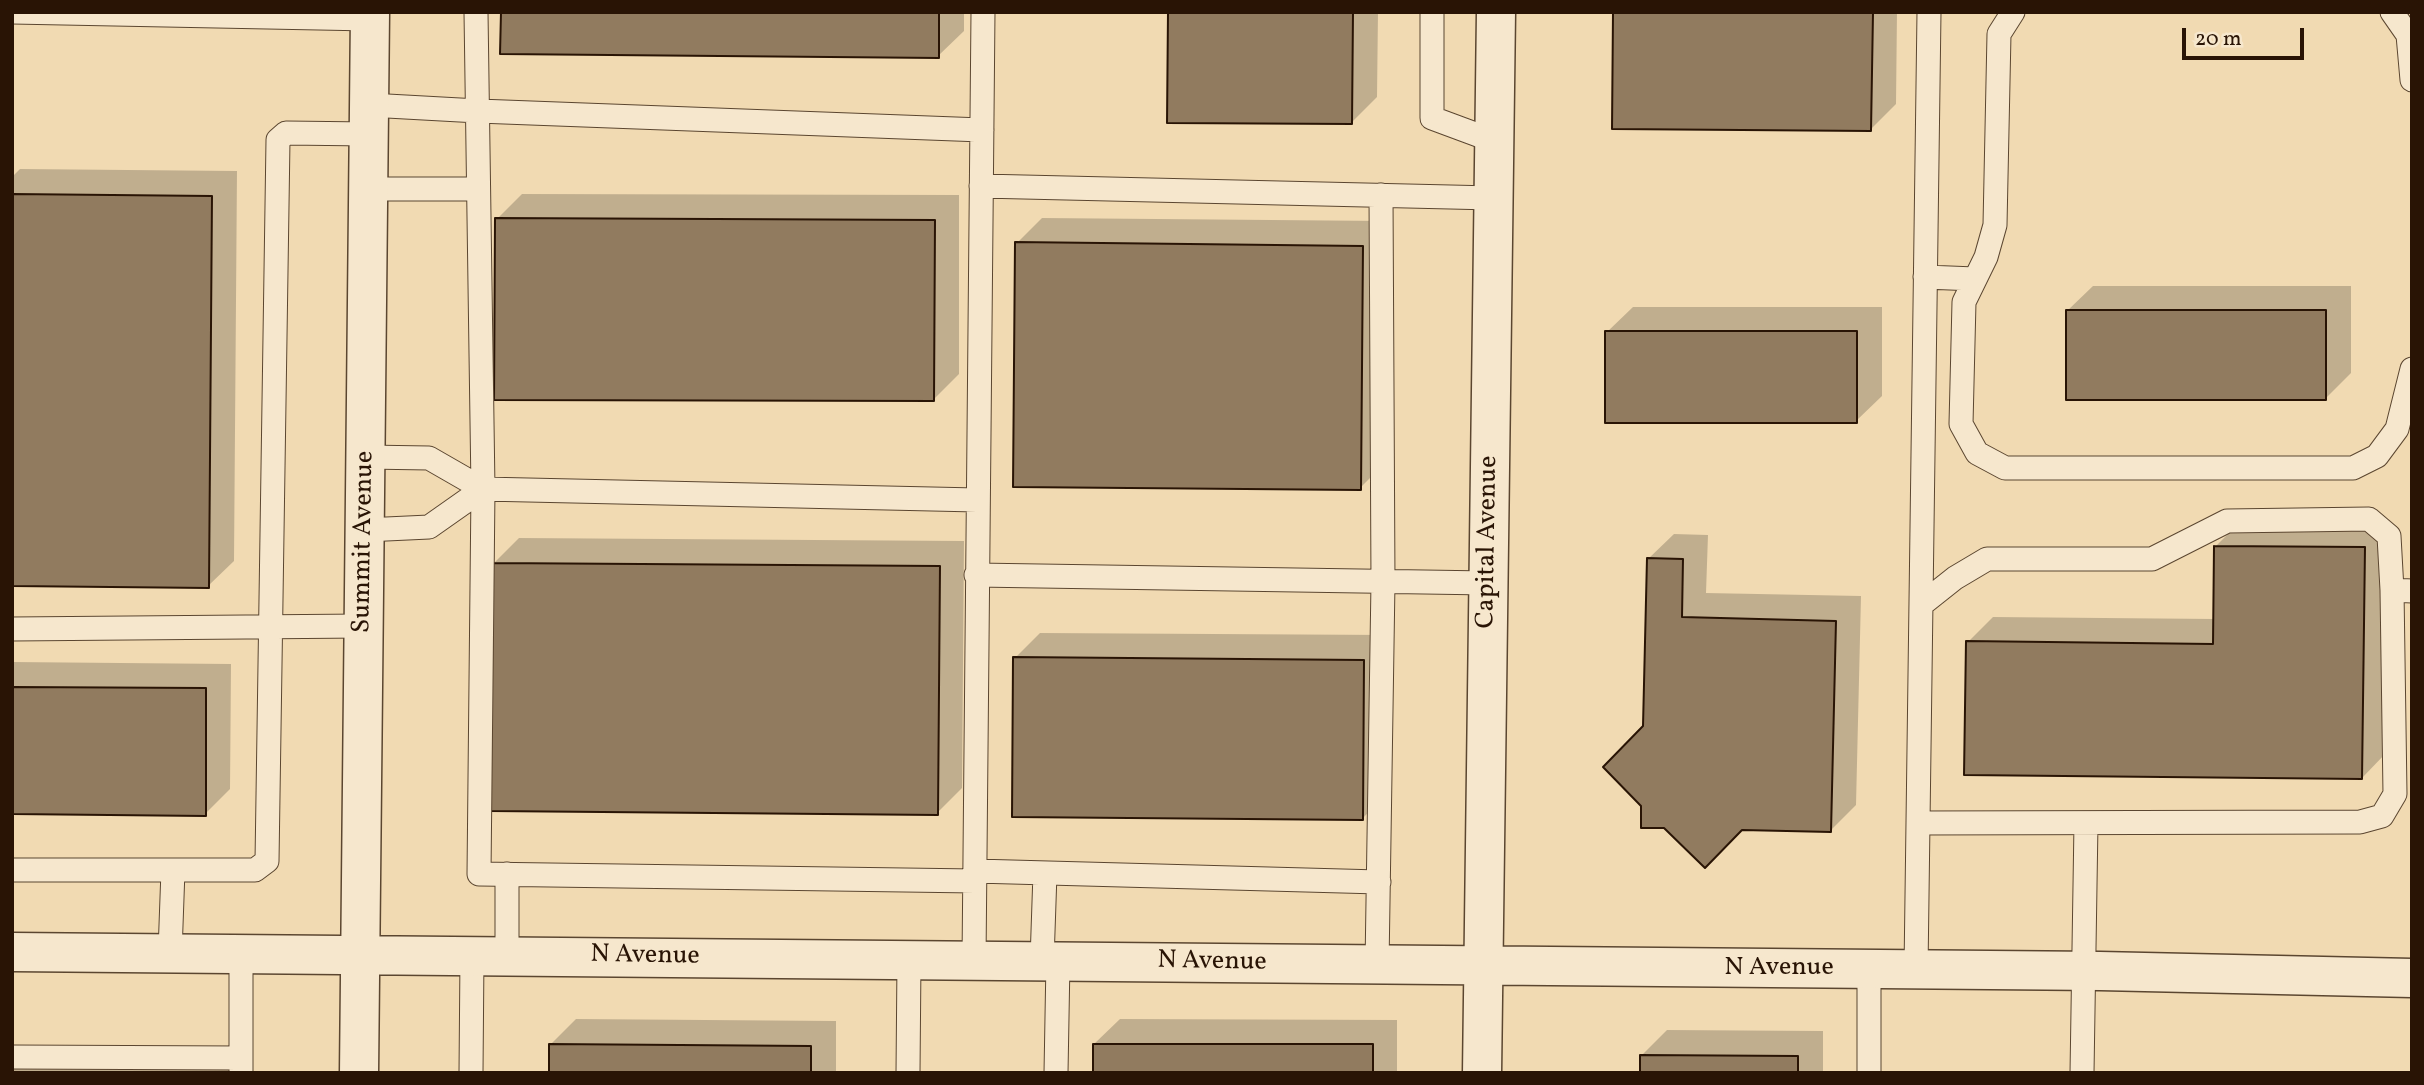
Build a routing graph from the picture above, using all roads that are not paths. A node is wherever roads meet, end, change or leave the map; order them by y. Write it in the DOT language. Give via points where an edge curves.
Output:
graph roads {
  1 [pos="12,12"];
  2 [pos="476,12"];
  3 [pos="983,12"];
  4 [pos="1432,12"];
  5 [pos="1496,12"];
  6 [pos="1928,12"];
  7 [pos="2013,12"];
  8 [pos="2392,12"];
  9 [pos="252,14"];
  10 [pos="370,16"];
  11 [pos="2412,80"];
  12 [pos="478,111"];
  13 [pos="369,119"];
  14 [pos="982,130"];
  15 [pos="1494,141"];
  16 [pos="981,186"];
  17 [pos="368,189"];
  18 [pos="478,189"];
  19 [pos="1381,195"];
  20 [pos="1493,198"];
  21 [pos="1925,277"];
  22 [pos="1975,279"];
  23 [pos="2412,369"];
  24 [pos="366,457"];
  25 [pos="483,489"];
  26 [pos="977,500"];
  27 [pos="365,530"];
  28 [pos="976,575"];
  29 [pos="1384,582"];
  30 [pos="1488,583"];
  31 [pos="2402,590"];
  32 [pos="1921,605"];
  33 [pos="363,626"];
  34 [pos="12,629"];
  35 [pos="270,629"];
  36 [pos="1919,823"];
  37 [pos="2086,823"];
  38 [pos="12,870"];
  39 [pos="173,870"];
  40 [pos="1045,873"];
  41 [pos="507,874"];
  42 [pos="975,876"];
  43 [pos="1379,882"];
  44 [pos="12,952"];
  45 [pos="170,953"];
  46 [pos="241,953"];
  47 [pos="360,954"];
  48 [pos="490,955"];
  49 [pos="909,960"];
  50 [pos="974,961"];
  51 [pos="1050,961"];
  52 [pos="1377,965"];
  53 [pos="1483,967"];
  54 [pos="1868,969"];
  55 [pos="1916,970"];
  56 [pos="2084,971"];
  57 [pos="2412,978"];
  58 [pos="12,1057"];
  59 [pos="241,1066"];
  60 [pos="359,1073"];
  61 [pos="471,1073"];
  62 [pos="908,1073"];
  63 [pos="1056,1073"];
  64 [pos="1482,1073"];
  65 [pos="1869,1073"];
  66 [pos="2082,1073"];
  1 -- 9 [label="lane"];
  2 -- 12 [label="lane"];
  3 -- 14 [label="lane"];
  4 -- 15 [label="lane" via="1432,118"];
  5 -- 15 [label="street, Capital Avenue"];
  6 -- 21 [label="lane"];
  7 -- 22 [label="lane" via="1999,34 1995,225"];
  8 -- 11 [label="lane" via="2408,35"];
  9 -- 10 [label="lane"];
  10 -- 13 [label="street, Summit Avenue"];
  12 -- 13 [label="lane"];
  12 -- 14 [label="lane"];
  12 -- 18 [label="lane"];
  13 -- 17 [label="street, Summit Avenue"];
  13 -- 35 [label="lane" via="286,132 278,140"];
  14 -- 16 [label="lane"];
  15 -- 20 [label="street, Capital Avenue"];
  16 -- 19 [label="lane"];
  16 -- 26 [label="lane"];
  17 -- 18 [label="lane"];
  17 -- 24 [label="street, Summit Avenue"];
  18 -- 25 [label="lane"];
  19 -- 20 [label="lane"];
  19 -- 29 [label="lane"];
  20 -- 30 [label="street, Capital Avenue"];
  21 -- 22 [label="lane"];
  21 -- 32 [label="lane"];
  22 -- 23 [label="lane" via="1964,302 1961,424 1977,453 2005,468 2353,468 2377,456 2398,429"];
  24 -- 25 [label="lane" via="429,458"];
  24 -- 27 [label="street, Summit Avenue"];
  25 -- 26 [label="lane"];
  25 -- 27 [label="lane" via="429,527"];
  25 -- 41 [label="lane" via="479,874"];
  26 -- 28 [label="lane"];
  27 -- 33 [label="street, Summit Avenue"];
  28 -- 29 [label="lane"];
  28 -- 42 [label="lane"];
  29 -- 30 [label="lane"];
  29 -- 43 [label="lane"];
  30 -- 53 [label="street, Capital Avenue"];
  31 -- 32 [label="lane" via="2389,536 2369,519 2227,521 2152,559 1987,559"];
  31 -- 37 [label="lane" via="2395,794 2382,816 2360,822"];
  32 -- 36 [label="lane"];
  33 -- 35 [label="lane"];
  33 -- 47 [label="street, Summit Avenue"];
  34 -- 35 [label="lane"];
  35 -- 39 [label="lane" via="267,861 256,870"];
  36 -- 37 [label="lane"];
  36 -- 55 [label="lane"];
  37 -- 56 [label="lane"];
  38 -- 39 [label="lane"];
  39 -- 45 [label="lane"];
  40 -- 42 [label="lane"];
  40 -- 43 [label="lane"];
  40 -- 51 [label="lane"];
  41 -- 42 [label="lane"];
  41 -- 48 [label="lane"];
  42 -- 50 [label="lane"];
  43 -- 52 [label="lane"];
  44 -- 45 [label="street, N Avenue"];
  45 -- 46 [label="street, N Avenue"];
  46 -- 47 [label="street, N Avenue"];
  46 -- 59 [label="lane"];
  47 -- 48 [label="street, N Avenue"];
  47 -- 60 [label="street, Summit Avenue"];
  48 -- 49 [label="street, N Avenue"];
  48 -- 61 [label="lane"];
  49 -- 50 [label="street, N Avenue"];
  49 -- 62 [label="lane"];
  50 -- 51 [label="street, N Avenue"];
  51 -- 52 [label="street, N Avenue"];
  51 -- 63 [label="lane"];
  52 -- 53 [label="street, N Avenue"];
  53 -- 54 [label="street, N Avenue"];
  53 -- 64 [label="street, Capital Avenue"];
  54 -- 55 [label="street, N Avenue"];
  54 -- 65 [label="lane"];
  55 -- 56 [label="street, N Avenue"];
  56 -- 57 [label="street, N Avenue"];
  56 -- 66 [label="lane"];
  58 -- 59 [label="lane"];
}
